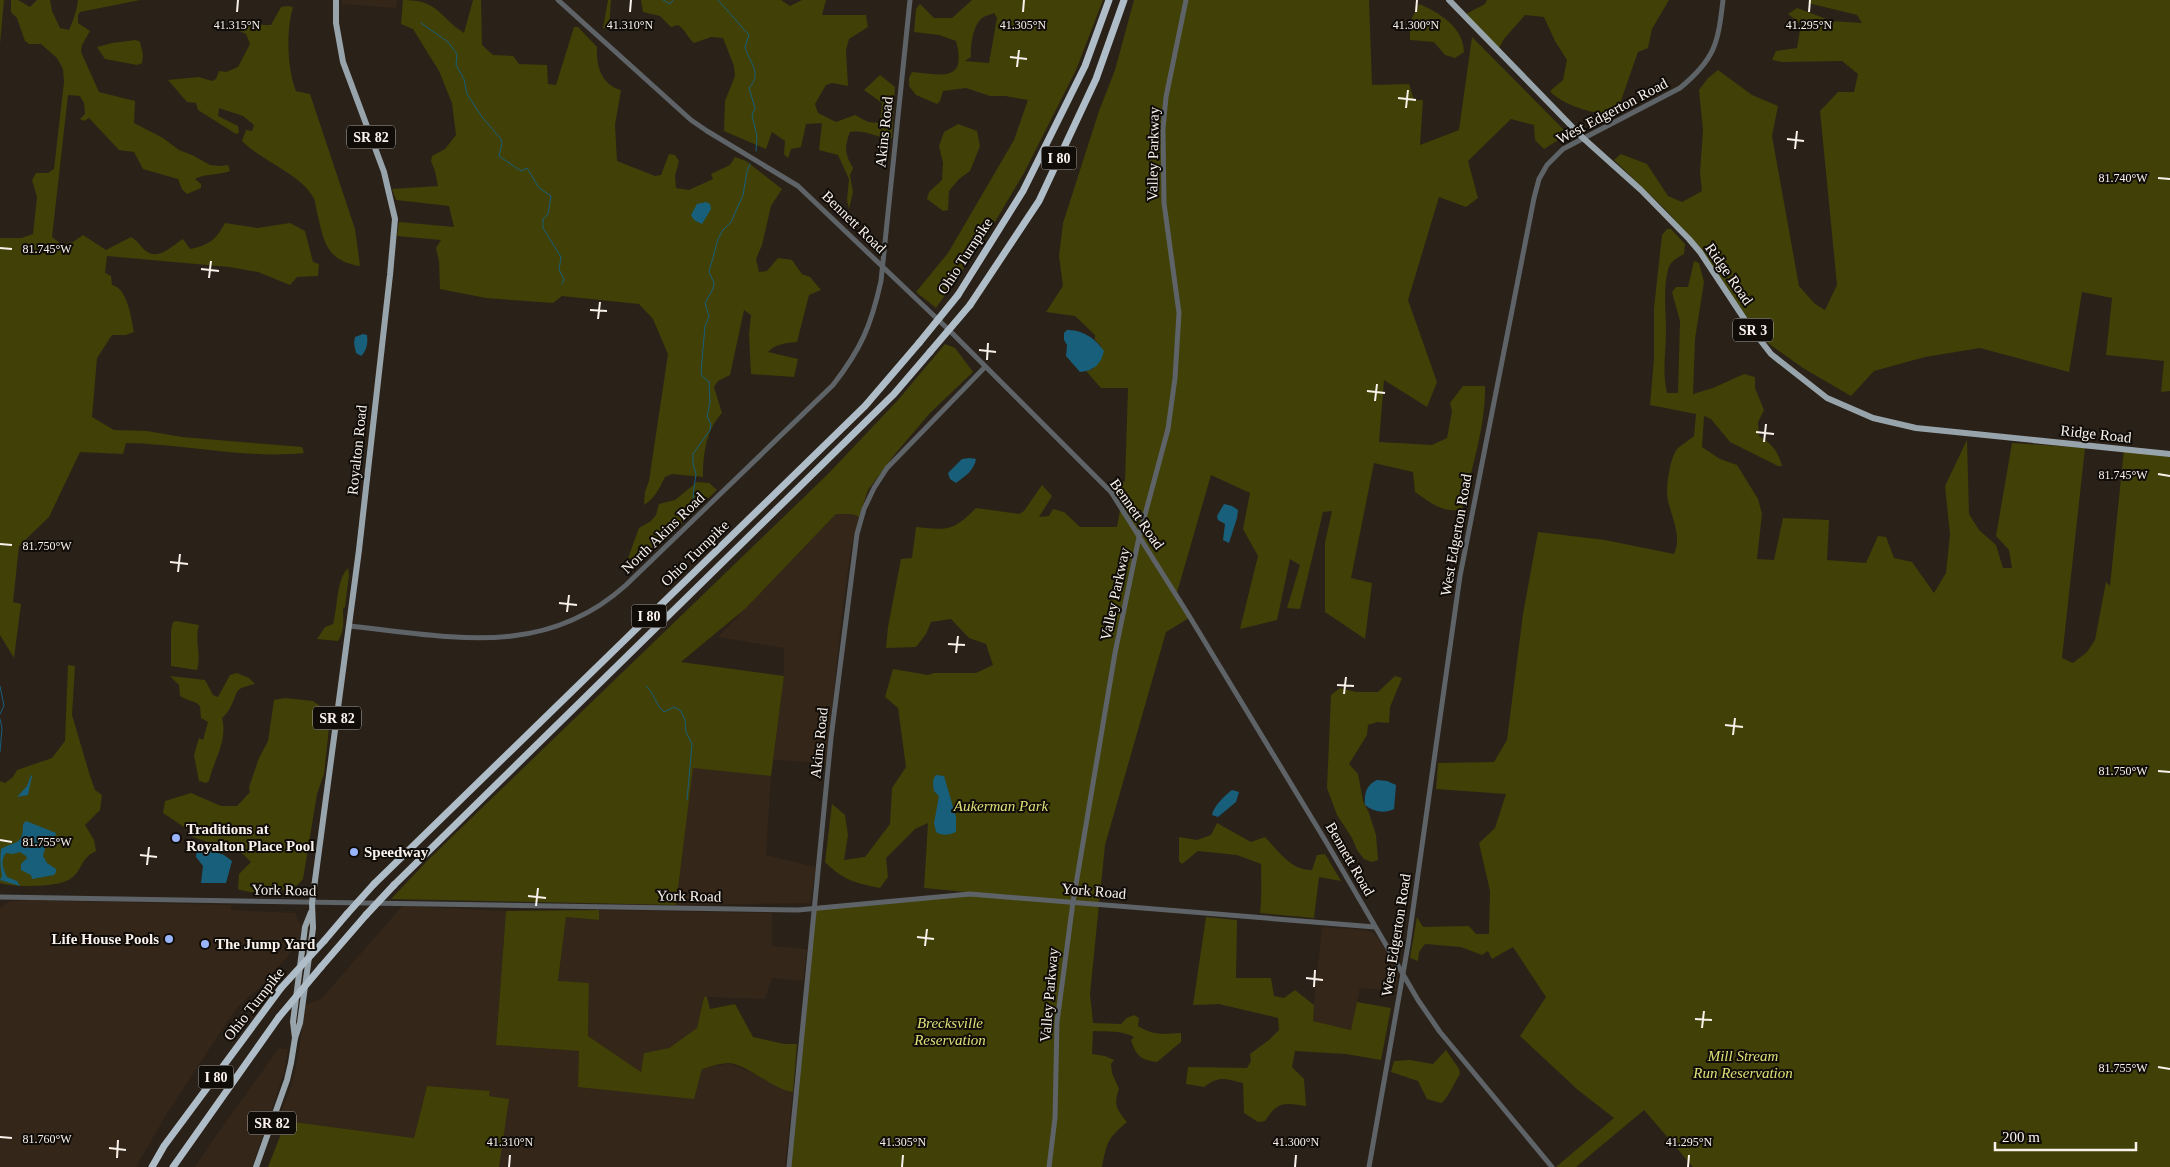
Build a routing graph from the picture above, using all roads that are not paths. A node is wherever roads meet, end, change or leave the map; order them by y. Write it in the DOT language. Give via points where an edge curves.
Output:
graph roads {
  1 [pos="336,0"];
  2 [pos="558,0"];
  3 [pos="910,0"];
  4 [pos="1109,0"];
  5 [pos="1124,0"];
  6 [pos="1186,0"];
  7 [pos="1449,0"];
  8 [pos="1723,0"];
  9 [pos="1583,138"];
  10 [pos="883,267"];
  11 [pos="985,367"];
  12 [pos="2170,454"];
  13 [pos="1140,537"];
  14 [pos="349,626"];
  15 [pos="0,897"];
  16 [pos="1073,902"];
  17 [pos="312,903"];
  18 [pos="815,910"];
  19 [pos="1376,928"];
  20 [pos="1402,971"];
  21 [pos="152,1167"];
  22 [pos="173,1167"];
  23 [pos="256,1167"];
  24 [pos="789,1167"];
  25 [pos="1049,1167"];
  26 [pos="1368,1167"];
  27 [pos="1552,1167"];
  1 -- 14 [label="main road, Royalton Road / SR 82" via="336,23 343,62 384,171 395,219"];
  2 -- 10 [label="street, Bennett Road" via="691,120 798,186"];
  3 -- 10 [label="street, Akins Road"];
  4 -- 21 [label="highway, Ohio Turnpike / I 80, bridge" via="1085,66 1023,191 958,295 919,343 865,406 374,884 281,988 164,1146"];
  5 -- 22 [label="highway, Ohio Turnpike / I 80, bridge" via="1096,79 1039,201 970,305 894,394 366,915 279,1017"];
  6 -- 13 [label="street, Valley Parkway" via="1162,130 1162,183 1177,296 1179,340 1168,429"];
  7 -- 9 [label="main road, Ridge Road / SR 3"];
  8 -- 9 [label="street, West Edgerton Road" via="1714,50 1695,76 1680,88"];
  9 -- 12 [label="main road, Ridge Road / SR 3" via="1689,239 1771,354 1827,398 1873,418 1916,428"];
  9 -- 20 [label="street, West Edgerton Road" via="1563,149 1547,166 1539,179 1534,198 1460,576 1411,927"];
  10 -- 11 [label="street, Bennett Road"];
  10 -- 14 [label="street, North Akins Road" via="871,322 860,346 833,385 655,559 602,605 562,625 499,639"];
  11 -- 13 [label="street, Bennett Road" via="1110,492"];
  11 -- 18 [label="street, Akins Road" via="887,468 864,509 847,606"];
  13 -- 16 [label="street, Valley Parkway" via="1115,653"];
  13 -- 19 [label="street, Bennett Road"];
  14 -- 17 [label="main road, Royalton Road / SR 82"];
  15 -- 17 [label="street, York Road"];
  16 -- 18 [label="street, York Road" via="970,894"];
  16 -- 19 [label="street, York Road"];
  16 -- 25 [label="street, Valley Parkway" via="1058,1022 1055,1118"];
  17 -- 18 [label="street, York Road"];
  17 -- 23 [label="main road, Royalton Road / SR 82" via="313,928 302,1013 288,1080"];
  18 -- 24 [label="street, Akins Road"];
  19 -- 20 [label="street, Bennett Road"];
  20 -- 26 [label="street, West Edgerton Road"];
  20 -- 27 [label="street, Bennett Road" via="1440,1032"];
}
